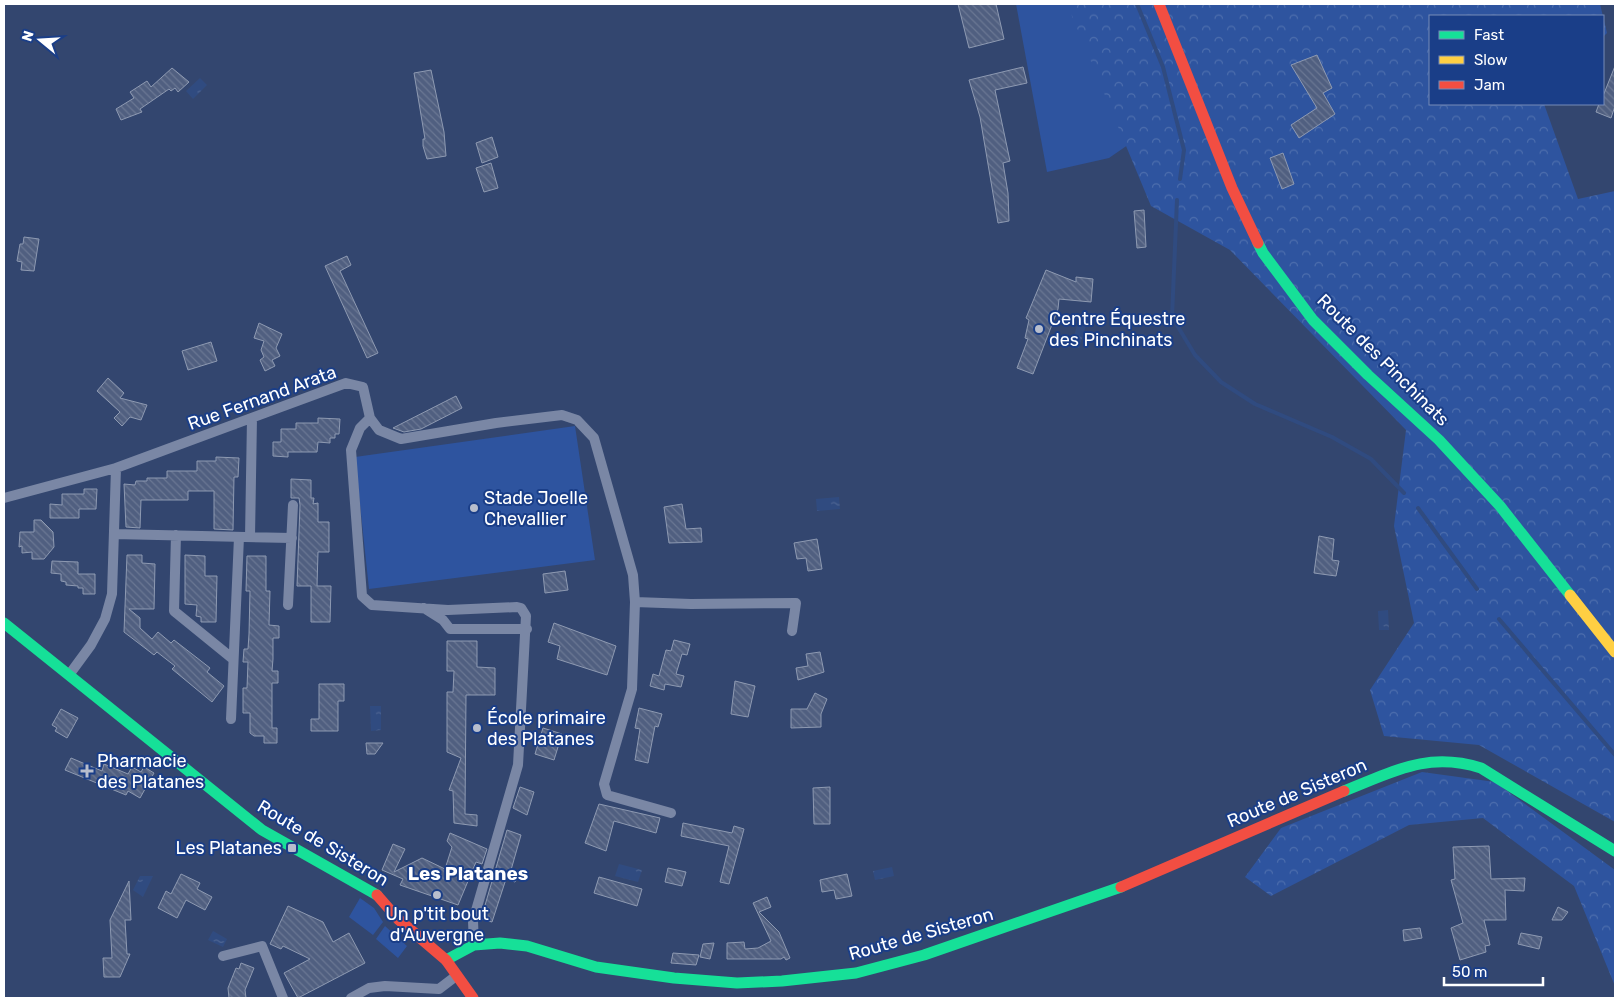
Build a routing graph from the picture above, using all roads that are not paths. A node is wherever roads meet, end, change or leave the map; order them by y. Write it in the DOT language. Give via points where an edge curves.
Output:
graph roads {
  1 [pos="1159,4"];
  2 [pos="252,418"];
  3 [pos="370,418"];
  4 [pos="116,468"];
  5 [pos="4,498"];
  6 [pos="293,506"];
  7 [pos="114,534"];
  8 [pos="176,535"];
  9 [pos="244,537"];
  10 [pos="292,538"];
  11 [pos="635,602"];
  12 [pos="288,605"];
  13 [pos="422,607"];
  14 [pos="4,623"];
  15 [pos="527,629"];
  16 [pos="792,631"];
  17 [pos="1615,652"];
  18 [pos="233,659"];
  19 [pos="69,675"];
  20 [pos="231,719"];
  21 [pos="671,813"];
  22 [pos="1615,852"];
  23 [pos="474,944"];
  24 [pos="223,956"];
  25 [pos="446,960"];
  26 [pos="456,976"];
  27 [pos="283,998"];
  28 [pos="351,998"];
  29 [pos="473,998"];
  1 -- 17 [label="main road, Route des Pinchinats" via="1232,188 1263,253 1313,320 1439,440 1500,506"];
  2 -- 3 [label="street, Rue Fernand Arata" via="346,383 363,387"];
  2 -- 4 [label="street, Rue Fernand Arata"];
  2 -- 9 [label="street"];
  3 -- 11 [label="street" via="378,430 401,439 562,415 576,420 594,438 633,575"];
  3 -- 13 [label="street" via="360,428 351,450 362,596 372,605"];
  4 -- 5 [label="street, Rue Fernand Arata"];
  4 -- 7 [label="street"];
  6 -- 10 [label="street"];
  7 -- 8 [label="street"];
  7 -- 19 [label="street" via="112,594 105,619"];
  8 -- 9 [label="street"];
  8 -- 18 [label="street" via="174,611"];
  9 -- 10 [label="street"];
  9 -- 18 [label="street"];
  10 -- 12 [label="street"];
  11 -- 16 [label="street" via="796,603"];
  11 -- 21 [label="street" via="632,689 604,784 607,795"];
  13 -- 15 [label="street" via="444,620 450,630"];
  13 -- 15 [label="street" via="448,610 521,608 526,616"];
  14 -- 19 [label="main road, Route de Sisteron"];
  15 -- 23 [label="street" via="518,765 473,921"];
  18 -- 20 [label="street"];
  19 -- 25 [label="main road, Route de Sisteron" via="262,830 383,899 398,919"];
  22 -- 23 [label="main road, Route de Sisteron" via="1481,768 1462,762 1428,762 1403,768 1315,803 1133,883 924,955 856,973 737,983 596,967 527,946 500,942"];
  23 -- 25 [label="main road, Route de Sisteron"];
  24 -- 27 [label="street" via="262,946"];
  25 -- 26 [label="main road"];
  26 -- 28 [label="street" via="439,989 385,986 369,988"];
  26 -- 29 [label="main road"];
}
